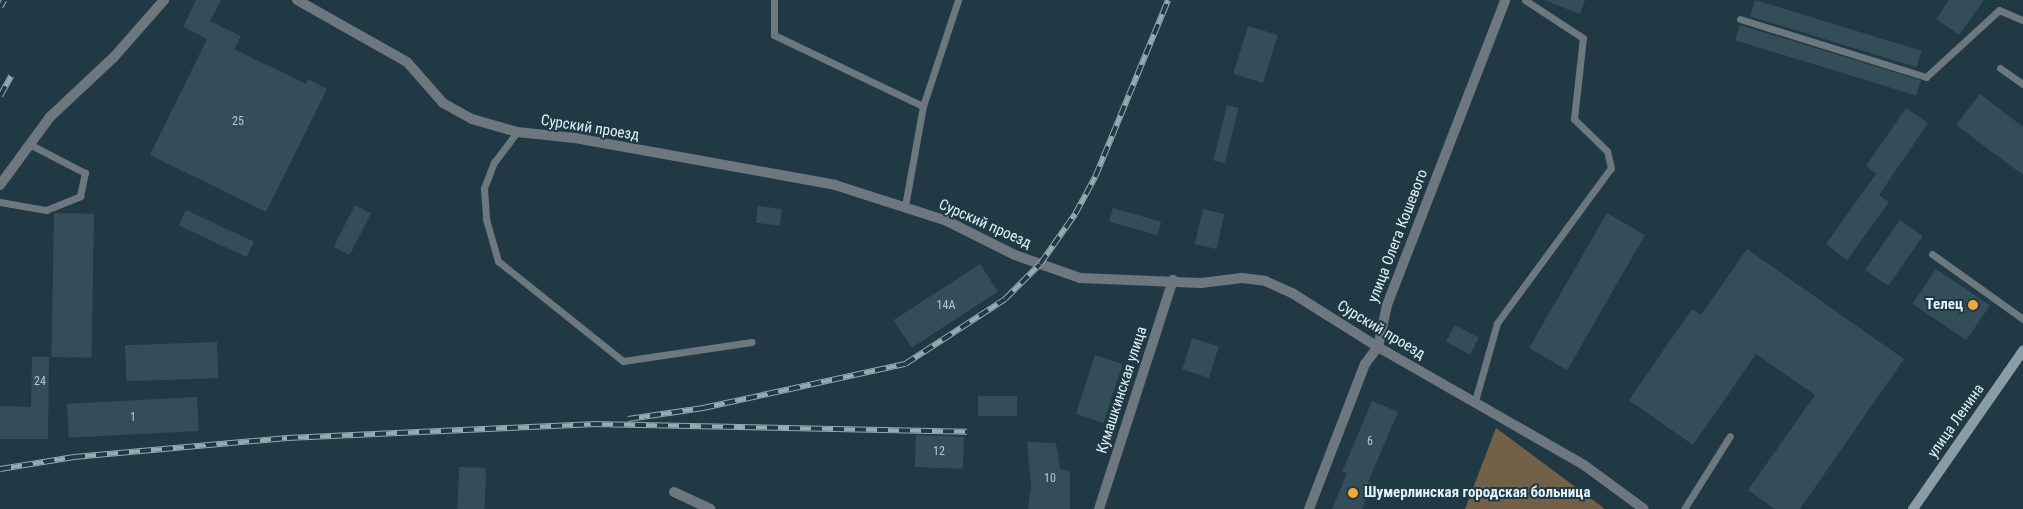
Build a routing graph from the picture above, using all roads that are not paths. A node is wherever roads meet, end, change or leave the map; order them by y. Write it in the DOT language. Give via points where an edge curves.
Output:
graph roads {
  1 [pos="164,0"];
  2 [pos="297,0"];
  3 [pos="774,0"];
  4 [pos="958,0"];
  5 [pos="1505,0"];
  6 [pos="1525,0"];
  7 [pos="1740,18"];
  8 [pos="2023,20"];
  9 [pos="2000,68"];
  10 [pos="2023,84"];
  11 [pos="923,106"];
  12 [pos="517,132"];
  13 [pos="31,145"];
  14 [pos="0,185"];
  15 [pos="0,202"];
  16 [pos="904,206"];
  17 [pos="1932,254"];
  18 [pos="1173,280"];
  19 [pos="2023,319"];
  20 [pos="752,342"];
  21 [pos="1378,347"];
  22 [pos="2023,351"];
  23 [pos="1475,401"];
  24 [pos="1730,436"];
  25 [pos="674,492"];
  26 [pos="710,509"];
  27 [pos="1099,509"];
  28 [pos="1309,509"];
  29 [pos="1644,509"];
  30 [pos="1684,509"];
  31 [pos="1913,509"];
  1 -- 13 [label="street" via="114,57 50,117"];
  2 -- 12 [label="street, Сурский проезд" via="407,62 443,104 472,119"];
  3 -- 11 [label="lane" via="774,34"];
  4 -- 11 [label="lane"];
  5 -- 21 [label="street, улица Олега Кошевого" via="1386,305"];
  6 -- 23 [label="lane" via="1583,38 1574,118 1607,150 1611,168 1497,323"];
  7 -- 8 [label="lane" via="1926,77 1999,10"];
  9 -- 10 [label="lane"];
  11 -- 16 [label="lane"];
  12 -- 16 [label="street, Сурский проезд" via="575,138 835,185"];
  12 -- 20 [label="lane" via="494,162 484,188 486,219 498,261 623,361"];
  13 -- 14 [label="street"];
  13 -- 15 [label="lane" via="85,173 80,196 46,210"];
  16 -- 18 [label="street, Сурский проезд" via="1080,278"];
  17 -- 19 [label="lane"];
  18 -- 21 [label="street, Сурский проезд" via="1201,282 1242,278 1265,281 1292,293"];
  18 -- 27 [label="street, Кумашкинская улица"];
  21 -- 23 [label="street, Сурский проезд"];
  21 -- 28 [label="street, улица Олега Кошевого" via="1365,364"];
  22 -- 31 [label="main road, улица Ленина"];
  23 -- 29 [label="street, Сурский проезд" via="1584,465"];
  24 -- 30 [label="lane"];
  25 -- 26 [label="street"];
}
